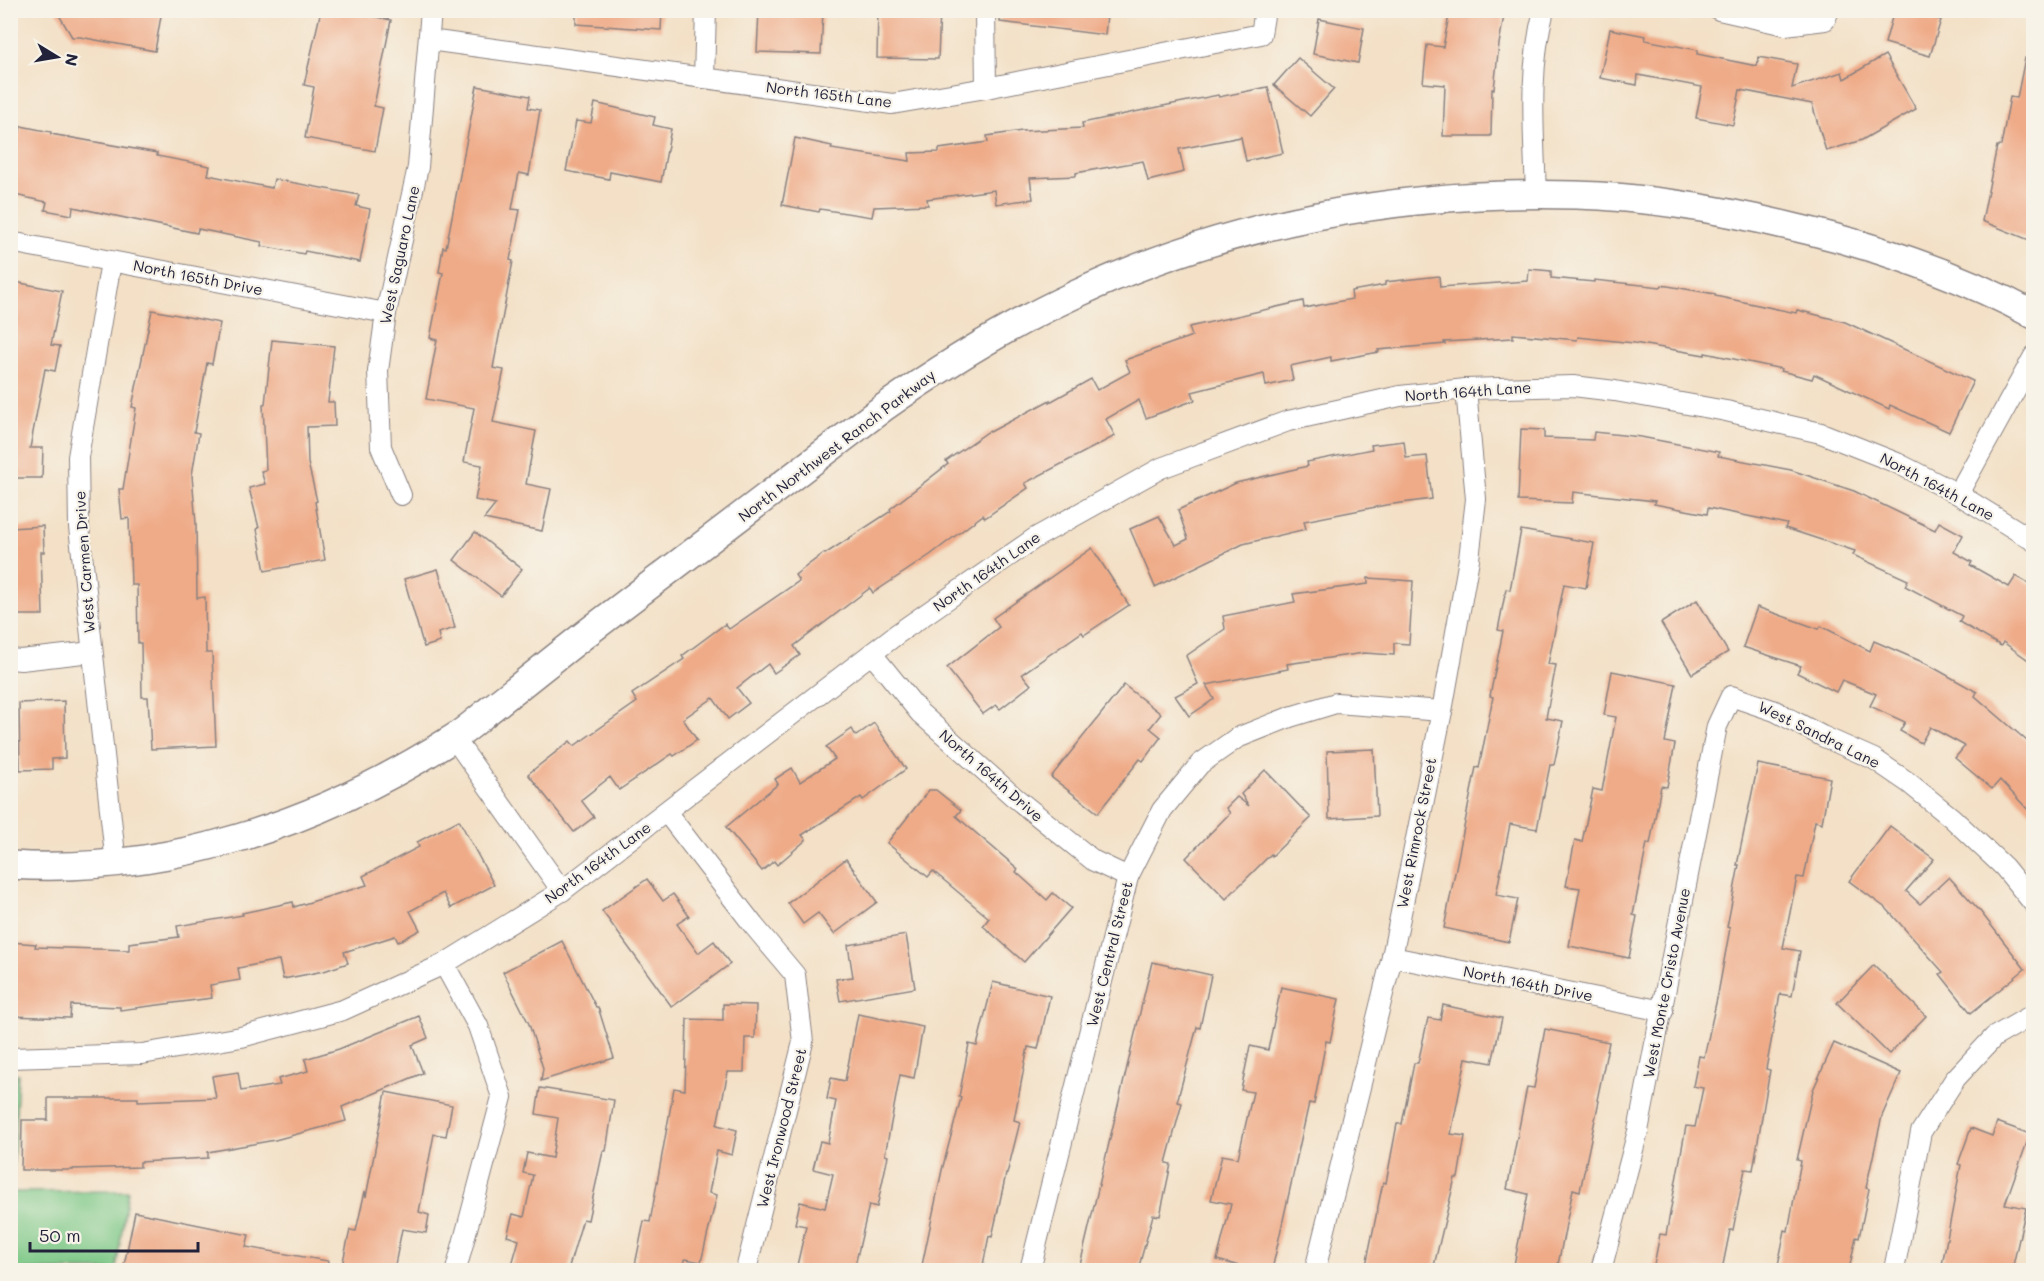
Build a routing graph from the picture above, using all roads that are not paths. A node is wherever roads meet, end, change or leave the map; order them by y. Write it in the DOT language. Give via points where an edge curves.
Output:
graph roads {
  1 [pos="431,10"];
  2 [pos="706,10"];
  3 [pos="985,10"];
  4 [pos="1265,10"];
  5 [pos="1544,10"];
  6 [pos="1719,10"];
  7 [pos="1827,15"];
  8 [pos="429,40"];
  9 [pos="704,78"];
  10 [pos="986,88"];
  11 [pos="1536,194"];
  12 [pos="10,242"];
  13 [pos="111,262"];
  14 [pos="386,313"];
  15 [pos="2034,315"];
  16 [pos="2034,356"];
  17 [pos="1466,389"];
  18 [pos="1958,494"];
  19 [pos="401,495"];
  20 [pos="2034,541"];
  21 [pos="92,652"];
  22 [pos="872,654"];
  23 [pos="10,659"];
  24 [pos="1731,696"];
  25 [pos="1442,711"];
  26 [pos="454,738"];
  27 [pos="667,813"];
  28 [pos="116,864"];
  29 [pos="10,865"];
  30 [pos="1128,877"];
  31 [pos="562,891"];
  32 [pos="2034,904"];
  33 [pos="1392,957"];
  34 [pos="444,964"];
  35 [pos="1663,1011"];
  36 [pos="2034,1014"];
  37 [pos="10,1058"];
  38 [pos="456,1270"];
  39 [pos="746,1270"];
  40 [pos="1030,1270"];
  41 [pos="1315,1270"];
  42 [pos="1601,1270"];
  43 [pos="1894,1270"];
  1 -- 8 [label="street, West Saguaro Lane"];
  2 -- 9 [label="street"];
  3 -- 10 [label="street"];
  4 -- 10 [label="street, North 165th Lane" via="1261,34"];
  5 -- 11 [label="street" via="1533,100"];
  6 -- 7 [label="street" via="1785,25"];
  8 -- 9 [label="street, North 165th Lane"];
  8 -- 14 [label="street, West Saguaro Lane" via="418,167"];
  9 -- 10 [label="street, North 165th Lane" via="892,104"];
  11 -- 15 [label="main road, North Northwest Ranch Parkway" via="1705,208 1816,232 1919,264"];
  11 -- 26 [label="main road, North Northwest Ranch Parkway" via="1373,206 1274,226 1170,257 1071,296 975,348 883,408"];
  12 -- 13 [label="street, North 165th Drive"];
  13 -- 14 [label="street, North 165th Drive"];
  13 -- 21 [label="street, West Carmen Drive" via="78,457 79,527"];
  14 -- 19 [label="street, West Saguaro Lane" via="378,371 381,447"];
  16 -- 18 [label="street"];
  17 -- 18 [label="street, North 164th Lane" via="1573,386 1726,411 1821,433 1898,463"];
  17 -- 22 [label="street, North 164th Lane" via="1400,396 1288,422 1161,468 1035,538"];
  17 -- 25 [label="street, West Rimrock Street" via="1476,499"];
  18 -- 20 [label="street, North 164th Lane"];
  21 -- 23 [label="street"];
  21 -- 28 [label="street, West Carmen Drive"];
  22 -- 27 [label="street, North 164th Lane"];
  22 -- 30 [label="street, North 164th Drive" via="920,713 1013,796 1094,861"];
  24 -- 32 [label="street, West Sandra Lane" via="1775,711 1874,759 1901,777 1953,818 2004,867"];
  24 -- 35 [label="street, West Monte Cristo Avenue" via="1717,726"];
  25 -- 30 [label="street, West Central Street" via="1336,703 1237,738 1200,765 1162,810"];
  25 -- 33 [label="street, West Rimrock Street"];
  26 -- 28 [label="main road, North Northwest Ranch Parkway" via="314,813 199,850"];
  26 -- 31 [label="street"];
  27 -- 31 [label="street, North 164th Lane"];
  27 -- 39 [label="street, West Ironwood Street" via="795,975 803,1042"];
  28 -- 29 [label="main road, North Northwest Ranch Parkway"];
  30 -- 40 [label="street, West Central Street"];
  31 -- 34 [label="street, North 164th Lane"];
  33 -- 35 [label="street, North 164th Drive"];
  33 -- 41 [label="street, West Rimrock Street"];
  34 -- 37 [label="street, North 164th Lane" via="343,1010 241,1037 142,1054"];
  34 -- 38 [label="street" via="478,1026 502,1096"];
  35 -- 42 [label="street, West Monte Cristo Avenue" via="1638,1131"];
  36 -- 43 [label="street" via="1994,1037 1955,1079 1921,1132"];
}
